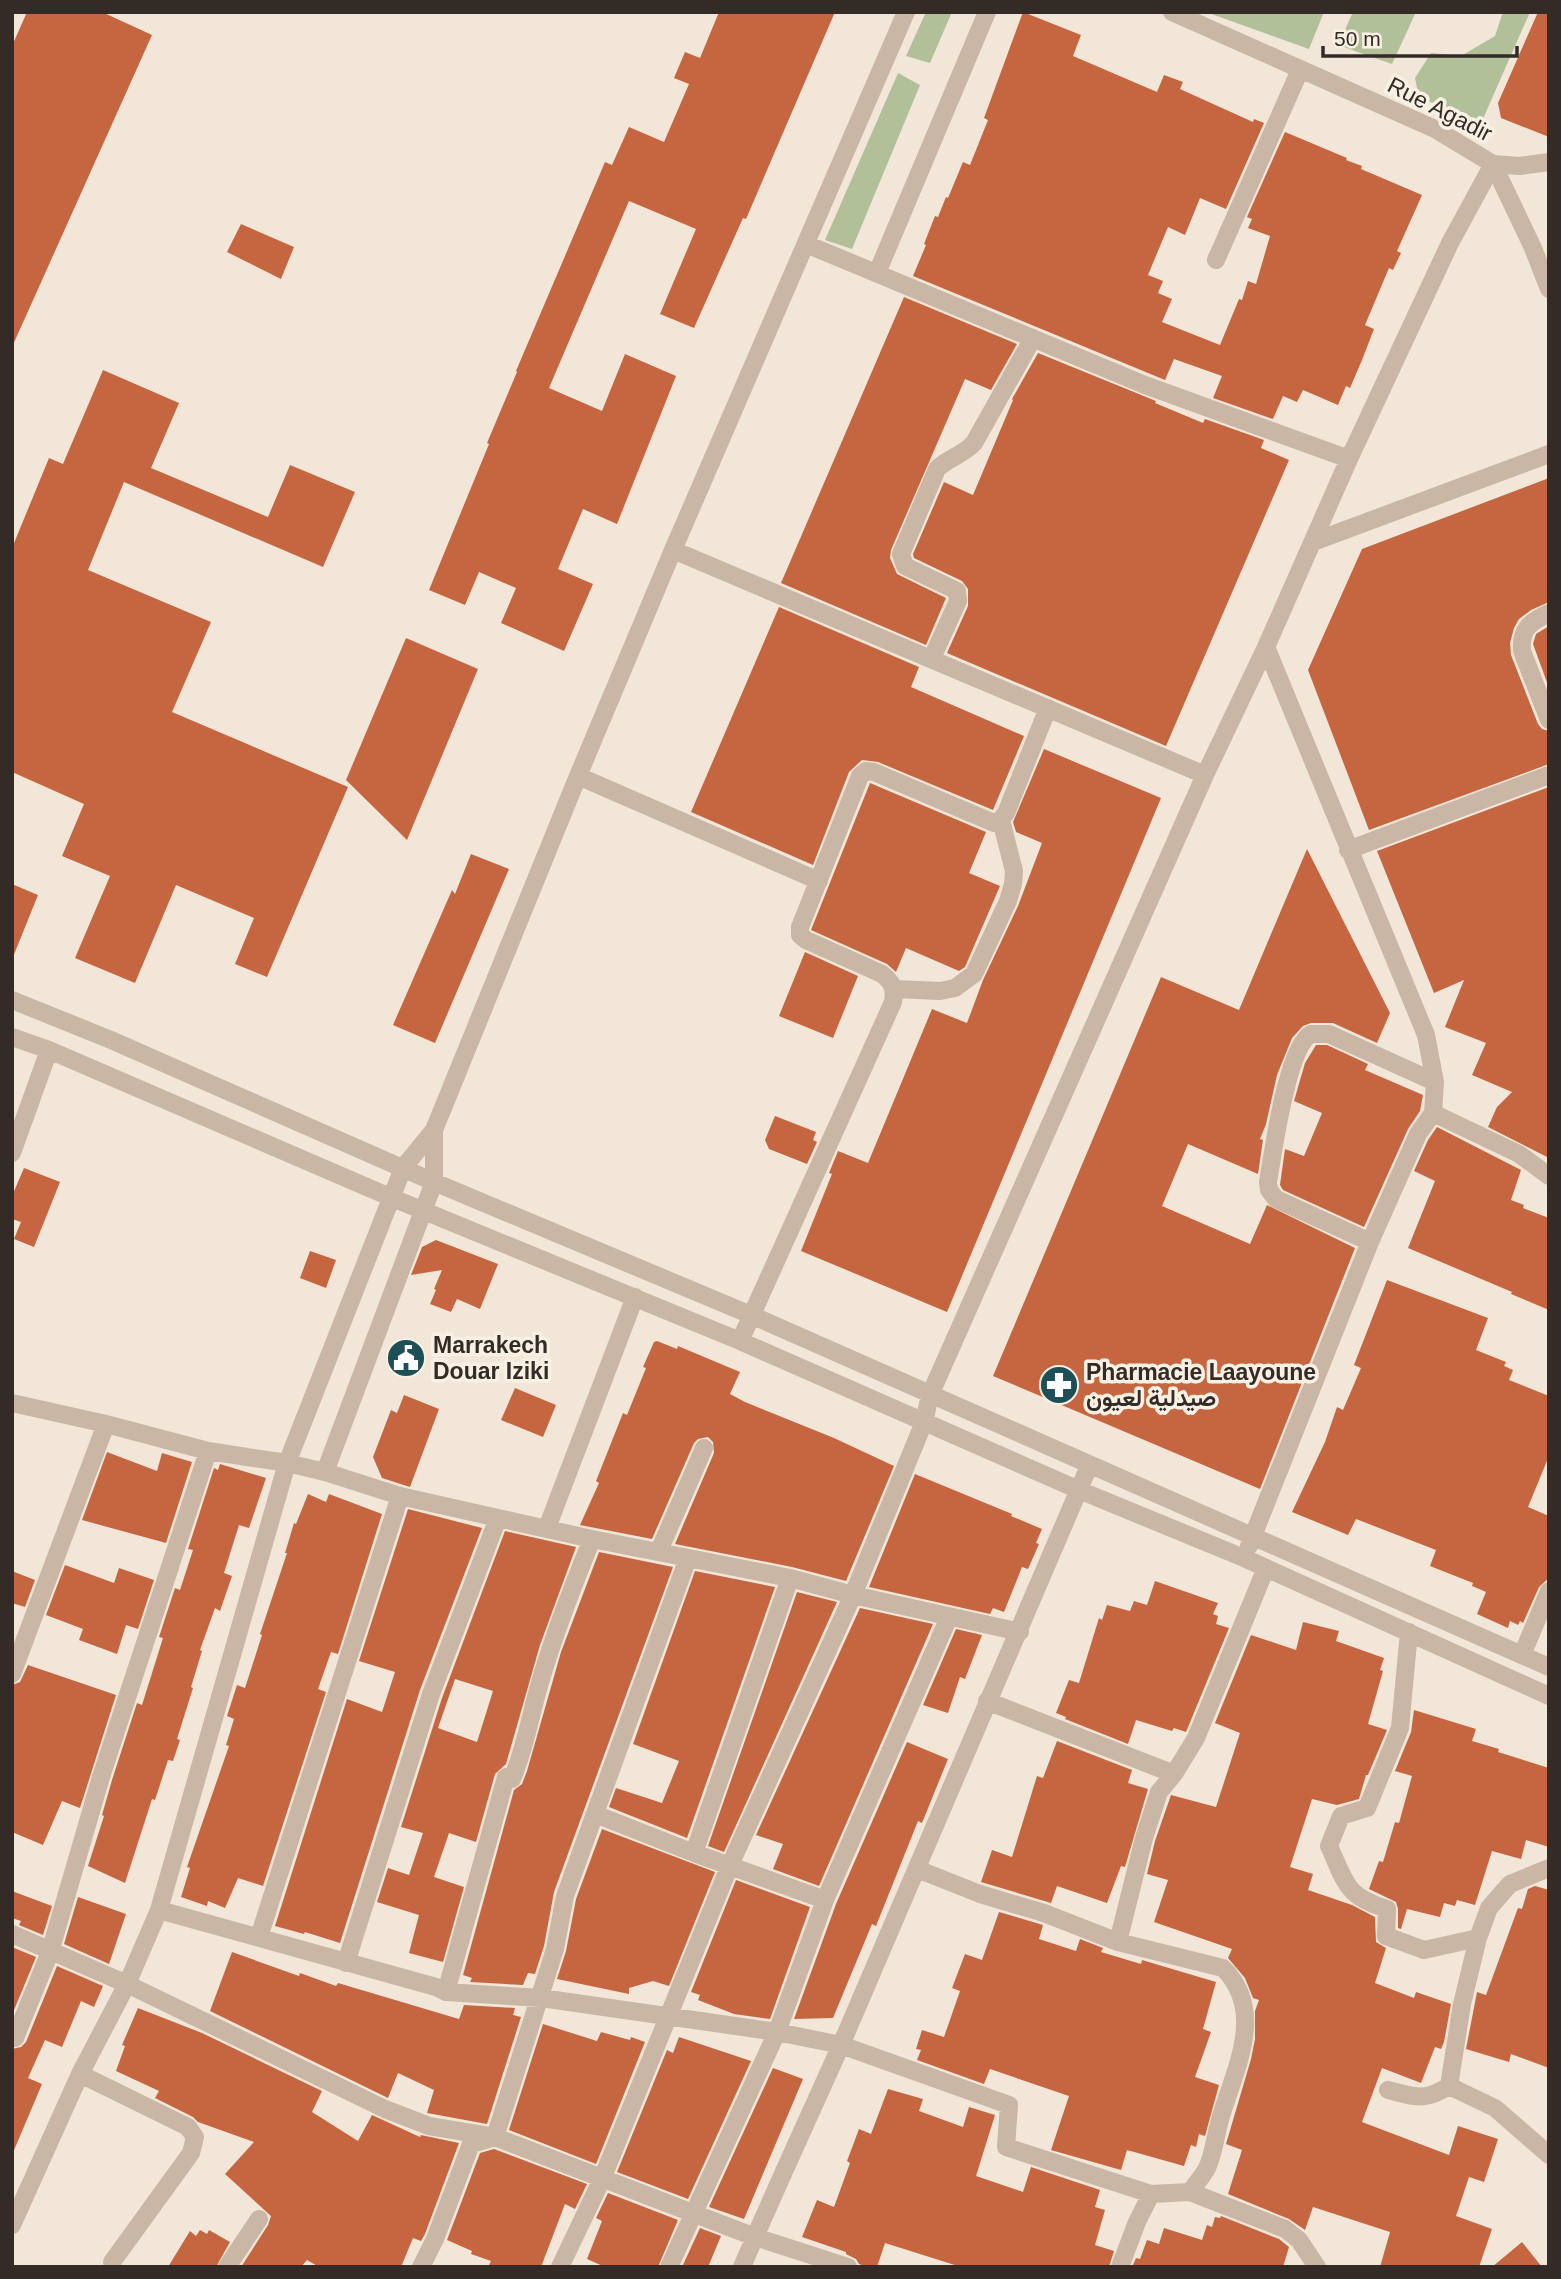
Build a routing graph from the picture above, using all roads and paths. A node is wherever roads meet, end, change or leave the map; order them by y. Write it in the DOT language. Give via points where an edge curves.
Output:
graph roads {
  1 [pos="906,12"];
  2 [pos="987,12"];
  3 [pos="1172,12"];
  4 [pos="1300,70"];
  5 [pos="1549,162"];
  6 [pos="1493,164"];
  7 [pos="806,244"];
  8 [pos="1541,245"];
  9 [pos="1216,260"];
  10 [pos="877,273"];
  11 [pos="1549,289"];
  12 [pos="1033,338"];
  13 [pos="1549,454"];
  14 [pos="1349,459"];
  15 [pos="1313,542"];
  16 [pos="673,550"];
  17 [pos="1549,613"];
  18 [pos="1266,648"];
  19 [pos="932,659"];
  20 [pos="1048,708"];
  21 [pos="1549,720"];
  22 [pos="1205,775"];
  23 [pos="1549,775"];
  24 [pos="578,776"];
  25 [pos="1001,820"];
  26 [pos="1348,850"];
  27 [pos="819,881"];
  28 [pos="895,989"];
  29 [pos="12,1000"];
  30 [pos="12,1037"];
  31 [pos="49,1050"];
  32 [pos="1435,1082"];
  33 [pos="1433,1113"];
  34 [pos="435,1130"];
  35 [pos="15,1141"];
  36 [pos="402,1168"];
  37 [pos="1549,1176"];
  38 [pos="434,1182"];
  39 [pos="390,1197"];
  40 [pos="423,1210"];
  41 [pos="1370,1242"];
  42 [pos="635,1297"];
  43 [pos="751,1315"];
  44 [pos="740,1341"];
  45 [pos="930,1395"];
  46 [pos="12,1404"];
  47 [pos="924,1422"];
  48 [pos="106,1424"];
  49 [pos="704,1448"];
  50 [pos="208,1451"];
  51 [pos="288,1463"];
  52 [pos="1089,1466"];
  53 [pos="325,1472"];
  54 [pos="1079,1490"];
  55 [pos="400,1496"];
  56 [pos="498,1518"];
  57 [pos="547,1528"];
  58 [pos="1253,1535"];
  59 [pos="592,1539"];
  60 [pos="659,1551"];
  61 [pos="688,1558"];
  62 [pos="1244,1558"];
  63 [pos="1266,1568"];
  64 [pos="790,1578"];
  65 [pos="1549,1591"];
  66 [pos="853,1595"];
  67 [pos="949,1617"];
  68 [pos="1020,1632"];
  69 [pos="1409,1632"];
  70 [pos="1522,1655"];
  71 [pos="1549,1667"];
  72 [pos="12,1674"];
  73 [pos="1549,1696"];
  74 [pos="987,1701"];
  75 [pos="1174,1774"];
  76 [pos="594,1814"];
  77 [pos="694,1853"];
  78 [pos="730,1865"];
  79 [pos="1549,1868"];
  80 [pos="917,1869"];
  81 [pos="825,1900"];
  82 [pos="159,1910"];
  83 [pos="12,1934"];
  84 [pos="259,1937"];
  85 [pos="1478,1938"];
  86 [pos="1118,1942"];
  87 [pos="50,1952"];
  88 [pos="346,1963"];
  89 [pos="127,1984"];
  90 [pos="446,1992"];
  91 [pos="541,1998"];
  92 [pos="18,2012"];
  93 [pos="668,2017"];
  94 [pos="777,2032"];
  95 [pos="15,2038"];
  96 [pos="841,2045"];
  97 [pos="80,2074"];
  98 [pos="1448,2086"];
  99 [pos="1388,2090"];
  100 [pos="495,2137"];
  101 [pos="1549,2155"];
  102 [pos="602,2179"];
  103 [pos="1190,2192"];
  104 [pos="1151,2194"];
  105 [pos="694,2213"];
  106 [pos="259,2220"];
  107 [pos="12,2225"];
  108 [pos="755,2237"];
  109 [pos="112,2262"];
  110 [pos="227,2267"];
  111 [pos="421,2267"];
  112 [pos="560,2267"];
  113 [pos="669,2267"];
  114 [pos="742,2267"];
  115 [pos="848,2267"];
  116 [pos="1120,2267"];
  117 [pos="1317,2267"];
  1 -- 7 [label="street"];
  2 -- 10 [label="street"];
  3 -- 4 [label="street, Rue Agadir"];
  4 -- 6 [label="street, Rue Agadir" via="1435,130"];
  4 -- 9 [label="street"];
  5 -- 6 [label="street"];
  6 -- 8 [label="street"];
  6 -- 14 [label="street" via="1450,243"];
  7 -- 10 [label="street"];
  7 -- 16 [label="street"];
  8 -- 11 [label="street"];
  10 -- 12 [label="street"];
  12 -- 14 [label="street" via="1145,385"];
  12 -- 19 [label="street" via="974,443 937,469 901,554 905,566 957,591"];
  13 -- 15 [label="street"];
  14 -- 15 [label="street"];
  15 -- 18 [label="street"];
  16 -- 19 [label="street"];
  16 -- 24 [label="street"];
  17 -- 21 [label="street" via="1524,629 1521,640"];
  18 -- 22 [label="street"];
  18 -- 26 [label="street"];
  19 -- 20 [label="street"];
  20 -- 22 [label="street"];
  20 -- 25 [label="street"];
  22 -- 45 [label="street"];
  23 -- 26 [label="street"];
  24 -- 27 [label="street"];
  24 -- 34 [label="street"];
  25 -- 27 [label="street" via="994,823 866,771 860,776"];
  25 -- 28 [label="street" via="1013,884 974,974 955,988 940,991"];
  26 -- 32 [label="street" via="1426,1035"];
  27 -- 28 [label="street" via="800,935 882,974"];
  28 -- 43 [label="street"];
  29 -- 36 [label="street"];
  30 -- 31 [label="street"];
  31 -- 35 [label="street"];
  31 -- 39 [label="street"];
  32 -- 33 [label="street"];
  32 -- 41 [label="street" via="1329,1034 1311,1034 1302,1042 1285,1092 1269,1190 1276,1199"];
  33 -- 37 [label="street" via="1520,1154"];
  33 -- 41 [label="street" via="1418,1134"];
  34 -- 36 [label="street"];
  34 -- 38 [label="street"];
  36 -- 38 [label="street"];
  36 -- 39 [label="street"];
  38 -- 40 [label="street"];
  38 -- 43 [label="street"];
  39 -- 40 [label="street"];
  39 -- 51 [label="street"];
  40 -- 42 [label="street"];
  40 -- 53 [label="street"];
  41 -- 58 [label="street"];
  42 -- 44 [label="street"];
  42 -- 57 [label="street"];
  43 -- 44 [label="street"];
  43 -- 45 [label="street"];
  44 -- 47 [label="street"];
  45 -- 47 [label="street"];
  45 -- 52 [label="street"];
  46 -- 48 [label="street"];
  47 -- 54 [label="street"];
  47 -- 66 [label="street"];
  48 -- 50 [label="street"];
  48 -- 72 [label="street"];
  49 -- 60 [label="street"];
  50 -- 51 [label="street"];
  50 -- 87 [label="street" via="101,1777"];
  51 -- 53 [label="street"];
  51 -- 82 [label="street"];
  52 -- 54 [label="street"];
  52 -- 58 [label="street"];
  53 -- 55 [label="street"];
  54 -- 62 [label="street"];
  54 -- 68 [label="street"];
  55 -- 56 [label="street"];
  55 -- 84 [label="street"];
  56 -- 57 [label="street"];
  56 -- 88 [label="street" via="431,1694"];
  57 -- 59 [label="street"];
  58 -- 62 [label="street"];
  58 -- 70 [label="street"];
  59 -- 60 [label="street"];
  59 -- 90 [label="street" via="563,1609 520,1761 512,1779 506,1777"];
  60 -- 61 [label="street"];
  61 -- 64 [label="street"];
  61 -- 76 [label="street"];
  62 -- 63 [label="street"];
  63 -- 69 [label="street"];
  63 -- 75 [label="street" via="1196,1738"];
  64 -- 66 [label="street"];
  64 -- 77 [label="street"];
  65 -- 70 [label="street"];
  66 -- 67 [label="street"];
  66 -- 78 [label="street"];
  67 -- 68 [label="street"];
  67 -- 81 [label="street"];
  68 -- 74 [label="street"];
  69 -- 73 [label="street"];
  69 -- 85 [label="street" via="1396,1739 1367,1808 1341,1816 1329,1846 1348,1886 1362,1901 1387,1909 1386,1936 1423,1950"];
  70 -- 71 [label="street"];
  74 -- 75 [label="street"];
  74 -- 80 [label="street"];
  75 -- 86 [label="street" via="1159,1792"];
  76 -- 77 [label="street"];
  76 -- 91 [label="street" via="565,1896"];
  77 -- 78 [label="street"];
  78 -- 81 [label="street"];
  78 -- 93 [label="street"];
  79 -- 85 [label="street" via="1510,1884 1489,1908"];
  80 -- 86 [label="street"];
  80 -- 96 [label="street"];
  81 -- 94 [label="street"];
  82 -- 84 [label="street"];
  82 -- 89 [label="street"];
  83 -- 87 [label="street"];
  84 -- 88 [label="street"];
  85 -- 98 [label="street"];
  86 -- 103 [label="street" via="1223,1968 1234,1980 1244,2006 1243,2050 1207,2168"];
  87 -- 89 [label="street"];
  87 -- 92 [label="street"];
  88 -- 90 [label="street"];
  89 -- 97 [label="street"];
  89 -- 100 [label="street" via="385,2109 429,2126"];
  90 -- 91 [label="street"];
  91 -- 93 [label="street"];
  91 -- 100 [label="street"];
  92 -- 95 [label="street"];
  93 -- 94 [label="street"];
  93 -- 102 [label="street"];
  94 -- 96 [label="street"];
  94 -- 105 [label="street"];
  96 -- 104 [label="street" via="1009,2105 1006,2147"];
  96 -- 108 [label="street"];
  97 -- 107 [label="street"];
  97 -- 109 [label="street" via="188,2127 195,2137 191,2153"];
  98 -- 99 [label="street" via="1433,2096 1418,2098"];
  98 -- 101 [label="street" via="1495,2108"];
  100 -- 102 [label="street"];
  100 -- 111 [label="street" via="471,2144"];
  102 -- 105 [label="street"];
  102 -- 112 [label="street"];
  103 -- 104 [label="street"];
  103 -- 117 [label="street" via="1285,2229 1299,2240"];
  104 -- 116 [label="street"];
  105 -- 108 [label="street"];
  105 -- 113 [label="street"];
  106 -- 110 [label="street"];
  108 -- 114 [label="street"];
  108 -- 115 [label="street"];
}
